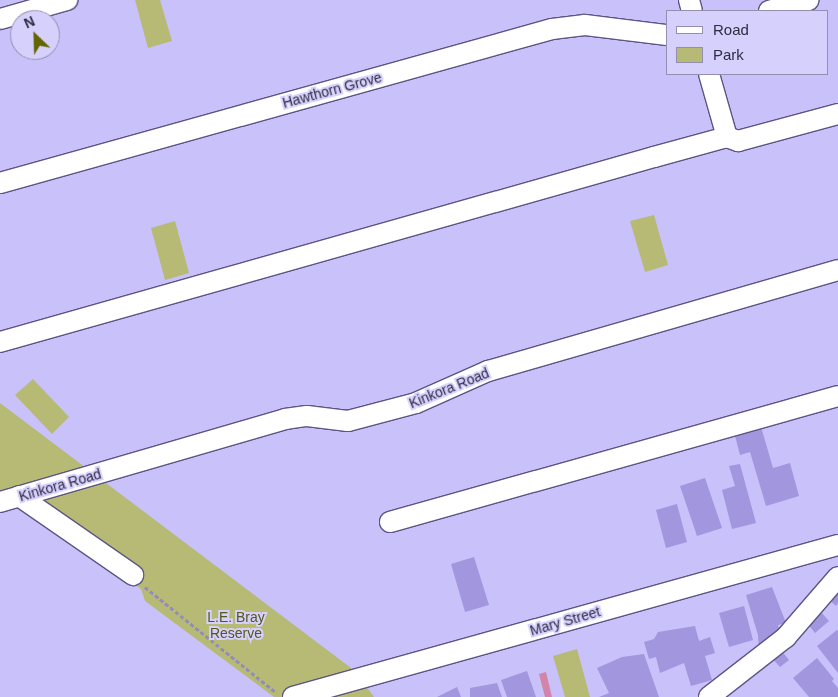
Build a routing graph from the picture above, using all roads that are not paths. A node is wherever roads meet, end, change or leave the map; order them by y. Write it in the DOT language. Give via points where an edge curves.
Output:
graph roads {
  1 [pos="66,0"];
  2 [pos="809,0"];
  3 [pos="773,10"];
  4 [pos="0,19"];
  5 [pos="666,35"];
  6 [pos="709,75"];
  7 [pos="838,114"];
  8 [pos="727,137"];
  9 [pos="0,183"];
  10 [pos="838,270"];
  11 [pos="0,342"];
  12 [pos="838,396"];
  13 [pos="19,496"];
  14 [pos="0,502"];
  15 [pos="390,522"];
  16 [pos="838,545"];
  17 [pos="133,575"];
  18 [pos="838,577"];
  19 [pos="293,697"];
  20 [pos="709,697"];
  1 -- 4 [label="street"];
  2 -- 3 [label="street"];
  5 -- 9 [label="street, Hawthorn Grove" via="585,25 552,29"];
  6 -- 8 [label="street"];
  7 -- 8 [label="street" via="738,142"];
  8 -- 11 [label="street"];
  10 -- 13 [label="street, Kinkora Road" via="488,371 416,403 348,421 307,416 285,419"];
  12 -- 15 [label="street"];
  13 -- 14 [label="street, Kinkora Road"];
  13 -- 17 [label="street"];
  16 -- 19 [label="street, Mary Street"];
  18 -- 20 [label="street" via="786,638"];
}
